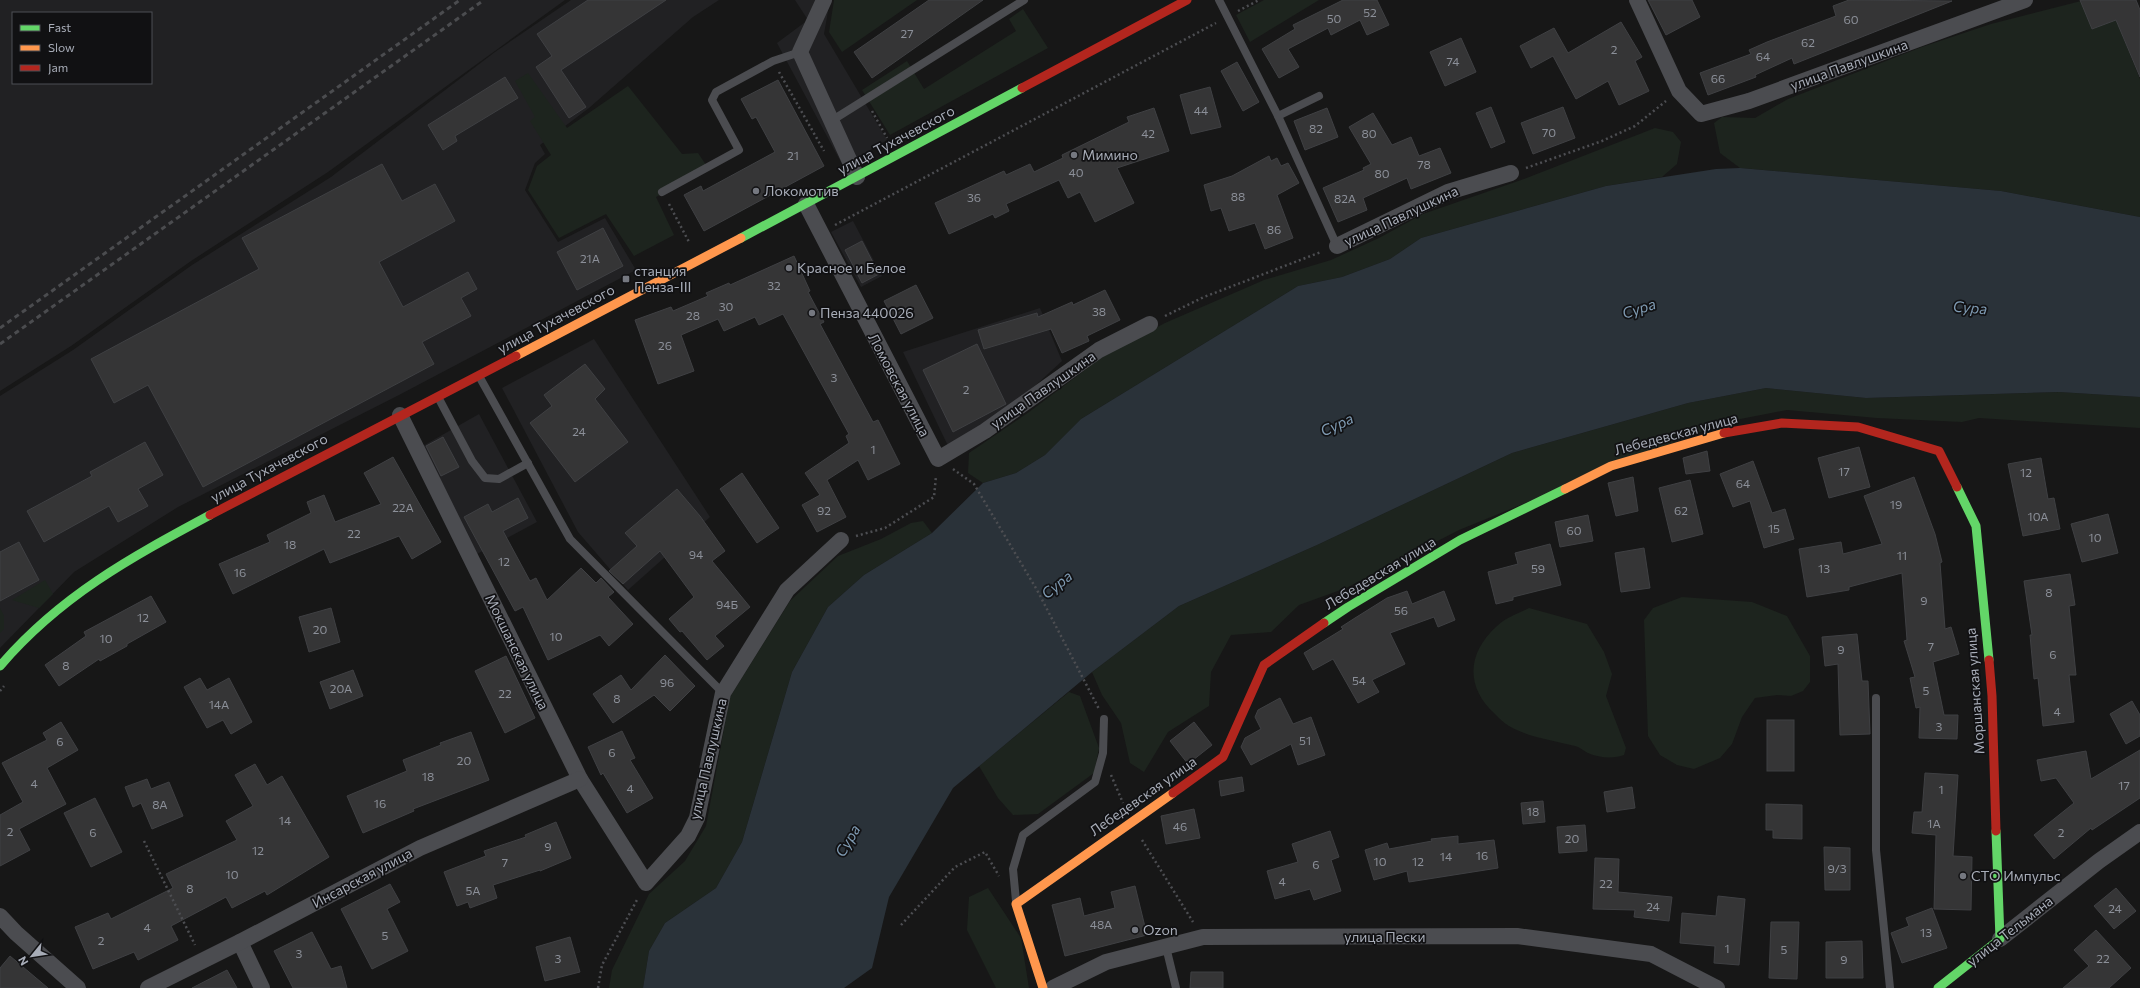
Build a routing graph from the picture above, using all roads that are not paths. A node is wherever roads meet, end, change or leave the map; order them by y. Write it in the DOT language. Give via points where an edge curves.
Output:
graph roads {
  1 [pos="824,0"];
  2 [pos="1024,0"];
  3 [pos="1187,0"];
  4 [pos="1219,0"];
  5 [pos="1637,0"];
  6 [pos="2025,0"];
  7 [pos="800,52"];
  8 [pos="1319,96"];
  9 [pos="1278,116"];
  10 [pos="831,121"];
  11 [pos="1511,173"];
  12 [pos="857,176"];
  13 [pos="662,192"];
  14 [pos="806,204"];
  15 [pos="1337,246"];
  16 [pos="1150,324"];
  17 [pos="479,375"];
  18 [pos="438,396"];
  19 [pos="400,415"];
  20 [pos="1939,451"];
  21 [pos="938,459"];
  22 [pos="528,463"];
  23 [pos="841,540"];
  24 [pos="0,666"];
  25 [pos="722,693"];
  26 [pos="1876,698"];
  27 [pos="1104,719"];
  28 [pos="580,779"];
  29 [pos="2140,832"];
  30 [pos="646,883"];
  31 [pos="1016,904"];
  32 [pos="0,916"];
  33 [pos="2000,939"];
  34 [pos="240,942"];
  35 [pos="1166,947"];
  36 [pos="78,988"];
  37 [pos="148,988"];
  38 [pos="262,988"];
  39 [pos="1043,988"];
  40 [pos="1054,988"];
  41 [pos="1176,988"];
  42 [pos="1717,988"];
  43 [pos="1890,988"];
  44 [pos="1938,988"];
  1 -- 7 [label="street"];
  2 -- 10 [label="lane"];
  3 -- 12 [label="street, улица Тухачевского"];
  4 -- 9 [label="lane"];
  5 -- 6 [label="street, улица Павлушкина" via="1679,91 1701,114 1749,101"];
  7 -- 10 [label="street"];
  7 -- 13 [label="lane" via="773,61 716,92 712,100 739,150"];
  8 -- 9 [label="lane"];
  9 -- 15 [label="lane"];
  10 -- 12 [label="street"];
  11 -- 15 [label="street, улица Павлушкина" via="1448,192"];
  12 -- 14 [label="street, улица Тухачевского"];
  14 -- 17 [label="street, улица Тухачевского"];
  14 -- 21 [label="street, Ломовская улица"];
  16 -- 21 [label="street, улица Павлушкина" via="1099,350 985,431"];
  17 -- 18 [label="street, улица Тухачевского"];
  17 -- 22 [label="lane"];
  18 -- 19 [label="street, улица Тухачевского"];
  18 -- 22 [label="lane" via="472,461 485,478 499,479"];
  19 -- 24 [label="street, улица Тухачевского" via="236,500 115,567 65,600 14,647"];
  19 -- 28 [label="street, Мокшанская улица"];
  20 -- 31 [label="street, Лебедевская улица" via="1858,426 1782,423 1732,431 1611,466 1460,540 1348,607 1264,665 1223,757"];
  20 -- 33 [label="street, Моршанская улица" via="1976,526 1992,696"];
  22 -- 25 [label="lane" via="570,539"];
  23 -- 25 [label="street, улица Павлушкина" via="787,590"];
  25 -- 30 [label="street, улица Павлушкина" via="697,818 688,836"];
  26 -- 43 [label="lane" via="1876,850"];
  27 -- 31 [label="lane" via="1103,753 1095,782 1023,835 1013,869"];
  28 -- 30 [label="street, Мокшанская улица"];
  28 -- 34 [label="street, Инсарская улица" via="420,848"];
  29 -- 33 [label="street, улица Тельмана"];
  31 -- 39 [label="street"];
  32 -- 36 [label="street"];
  33 -- 44 [label="street, улица Тельмана"];
  34 -- 37 [label="street, Инсарская улица"];
  34 -- 38 [label="street"];
  35 -- 40 [label="street, улица Пески" via="1106,962"];
  35 -- 41 [label="lane"];
  35 -- 42 [label="street, улица Пески" via="1203,937 1517,936 1651,954"];
}
